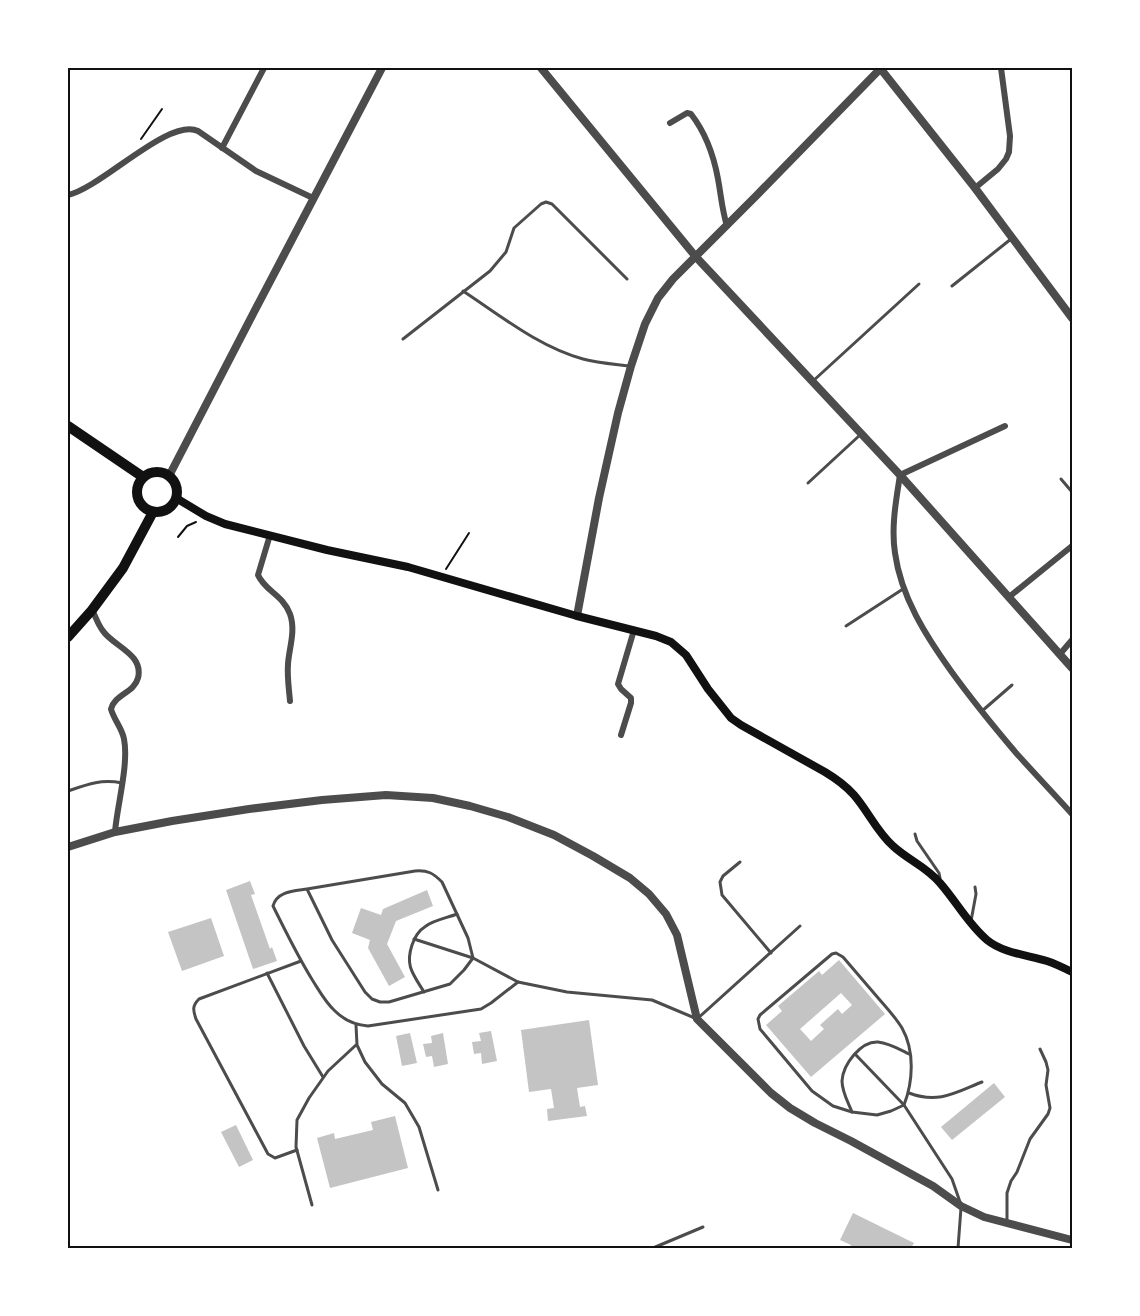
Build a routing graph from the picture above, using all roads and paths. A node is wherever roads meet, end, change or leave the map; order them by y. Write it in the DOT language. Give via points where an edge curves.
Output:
graph roads {
  1 [pos="264,68"];
  2 [pos="382,68"];
  3 [pos="541,68"];
  4 [pos="1001,68"];
  5 [pos="877,69"];
  6 [pos="162,109"];
  7 [pos="670,123"];
  8 [pos="140,141"];
  9 [pos="222,148"];
  10 [pos="975,188"];
  11 [pos="68,195"];
  12 [pos="314,198"];
  13 [pos="727,226"];
  14 [pos="1012,237"];
  15 [pos="696,257"];
  16 [pos="627,279"];
  17 [pos="919,284"];
  18 [pos="952,286"];
  19 [pos="463,291"];
  20 [pos="1072,318"];
  21 [pos="403,339"];
  22 [pos="631,366"];
  23 [pos="812,382"];
  24 [pos="68,426"];
  25 [pos="1005,426"];
  26 [pos="861,434"];
  27 [pos="900,475"];
  28 [pos="169,476"];
  29 [pos="143,477"];
  30 [pos="1061,479"];
  31 [pos="808,483"];
  32 [pos="1072,492"];
  33 [pos="176,498"];
  34 [pos="153,512"];
  35 [pos="199,522"];
  36 [pos="469,533"];
  37 [pos="270,536"];
  38 [pos="178,537"];
  39 [pos="1072,546"];
  40 [pos="442,576"];
  41 [pos="903,589"];
  42 [pos="1009,597"];
  43 [pos="92,610"];
  44 [pos="576,616"];
  45 [pos="846,626"];
  46 [pos="634,630"];
  47 [pos="68,637"];
  48 [pos="1072,640"];
  49 [pos="1060,654"];
  50 [pos="1072,668"];
  51 [pos="1012,685"];
  52 [pos="290,702"];
  53 [pos="981,711"];
  54 [pos="621,735"];
  55 [pos="122,783"];
  56 [pos="68,790"];
  57 [pos="1072,814"];
  58 [pos="114,832"];
  59 [pos="915,834"];
  60 [pos="68,848"];
  61 [pos="740,862"];
  62 [pos="941,883"];
  63 [pos="975,887"];
  64 [pos="307,889"];
  65 [pos="457,914"];
  66 [pos="971,923"];
  67 [pos="800,926"];
  68 [pos="414,939"];
  69 [pos="771,953"];
  70 [pos="473,958"];
  71 [pos="301,961"];
  72 [pos="1072,972"];
  73 [pos="267,973"];
  74 [pos="518,982"];
  75 [pos="424,992"];
  76 [pos="697,1019"];
  77 [pos="356,1025"];
  78 [pos="357,1045"];
  79 [pos="1040,1049"];
  80 [pos="855,1054"];
  81 [pos="910,1055"];
  82 [pos="324,1078"];
  83 [pos="981,1082"];
  84 [pos="909,1093"];
  85 [pos="904,1105"];
  86 [pos="852,1112"];
  87 [pos="297,1150"];
  88 [pos="438,1190"];
  89 [pos="312,1205"];
  90 [pos="962,1206"];
  91 [pos="1007,1223"];
  92 [pos="703,1227"];
  93 [pos="1072,1240"];
  94 [pos="653,1248"];
  95 [pos="958,1248"];
  1 -- 9 [label="street"];
  2 -- 12 [label="street"];
  3 -- 15 [label="street"];
  4 -- 10 [label="street" via="1009,152 998,169"];
  5 -- 10 [label="street"];
  5 -- 13 [label="street"];
  6 -- 8 [label="path"];
  7 -- 13 [label="street" via="691,114 705,137"];
  9 -- 11 [label="street" via="193,128 181,130"];
  9 -- 12 [label="street" via="256,171"];
  10 -- 14 [label="street"];
  12 -- 28 [label="street"];
  13 -- 15 [label="street"];
  14 -- 18 [label="lane"];
  14 -- 20 [label="street"];
  15 -- 22 [label="street" via="658,298"];
  15 -- 23 [label="street"];
  16 -- 19 [label="lane" via="546,202 514,228 506,252 490,271"];
  17 -- 23 [label="lane"];
  19 -- 21 [label="lane"];
  19 -- 22 [label="lane" via="532,337 564,352 600,363"];
  22 -- 44 [label="street"];
  23 -- 26 [label="street"];
  24 -- 29 [label="highway"];
  25 -- 27 [label="street"];
  26 -- 27 [label="street"];
  26 -- 31 [label="lane"];
  27 -- 41 [label="street" via="894,551"];
  27 -- 42 [label="street"];
  28 -- 29 [label="highway" via="153,472"];
  28 -- 33 [label="highway" via="176,486"];
  29 -- 34 [label="highway" via="138,498"];
  30 -- 32 [label="lane"];
  33 -- 34 [label="highway" via="167,509"];
  33 -- 37 [label="main road" via="225,524"];
  34 -- 43 [label="highway" via="123,568"];
  35 -- 38 [label="path" via="187,526"];
  36 -- 40 [label="path"];
  37 -- 40 [label="main road"];
  37 -- 52 [label="street" via="258,575 290,615"];
  39 -- 42 [label="street"];
  40 -- 44 [label="main road"];
  41 -- 45 [label="lane"];
  41 -- 53 [label="street" via="929,639"];
  42 -- 49 [label="street"];
  43 -- 47 [label="highway"];
  43 -- 55 [label="street" via="103,632 132,656 139,669 137,681 117,698 111,709 125,741"];
  44 -- 46 [label="main road"];
  46 -- 54 [label="street" via="618,684 631,698"];
  46 -- 62 [label="main road" via="680,648 731,718 837,779 893,846"];
  48 -- 49 [label="street"];
  49 -- 50 [label="street"];
  51 -- 53 [label="lane"];
  53 -- 57 [label="street"];
  55 -- 56 [label="lane" via="101,781"];
  55 -- 58 [label="street"];
  58 -- 60 [label="street"];
  58 -- 76 [label="street" via="249,809 386,795 433,798 508,817 593,856 649,894 677,935"];
  59 -- 62 [label="lane"];
  61 -- 69 [label="lane" via="723,876 720,890"];
  62 -- 66 [label="main road"];
  63 -- 66 [label="lane"];
  64 -- 65 [label="lane" via="427,870 442,882"];
  64 -- 71 [label="lane" via="280,895 273,906"];
  64 -- 75 [label="lane" via="332,940 372,999 389,1002"];
  65 -- 68 [label="lane" via="427,925"];
  65 -- 70 [label="lane"];
  66 -- 72 [label="main road" via="998,946"];
  67 -- 69 [label="lane"];
  68 -- 70 [label="lane"];
  68 -- 75 [label="lane" via="408,957"];
  69 -- 76 [label="lane"];
  70 -- 74 [label="lane"];
  70 -- 75 [label="lane" via="450,984"];
  71 -- 73 [label="lane"];
  71 -- 77 [label="lane" via="326,1001"];
  73 -- 82 [label="lane"];
  73 -- 87 [label="lane" via="199,999 193,1009 268,1154 274,1158"];
  74 -- 76 [label="lane" via="567,992 652,1000"];
  74 -- 77 [label="lane" via="481,1010"];
  76 -- 90 [label="street" via="790,1108"];
  77 -- 78 [label="lane"];
  78 -- 82 [label="lane"];
  78 -- 88 [label="lane" via="364,1062 405,1103 419,1126"];
  79 -- 91 [label="lane" via="1048,1070 1050,1108 1030,1139 1011,1181"];
  80 -- 81 [label="lane" via="875,1042"];
  80 -- 85 [label="lane"];
  80 -- 86 [label="lane" via="842,1082"];
  81 -- 84 [label="lane"];
  81 -- 86 [label="lane" via="903,1029 838,954 832,954 760,1015 760,1029 812,1091 833,1106"];
  82 -- 87 [label="lane" via="297,1120"];
  83 -- 84 [label="lane" via="948,1097 928,1098"];
  84 -- 85 [label="lane"];
  85 -- 86 [label="lane" via="877,1115"];
  85 -- 90 [label="lane" via="952,1179"];
  87 -- 89 [label="lane"];
  90 -- 91 [label="street"];
  90 -- 95 [label="lane"];
  91 -- 93 [label="street"];
  92 -- 94 [label="lane"];
}
